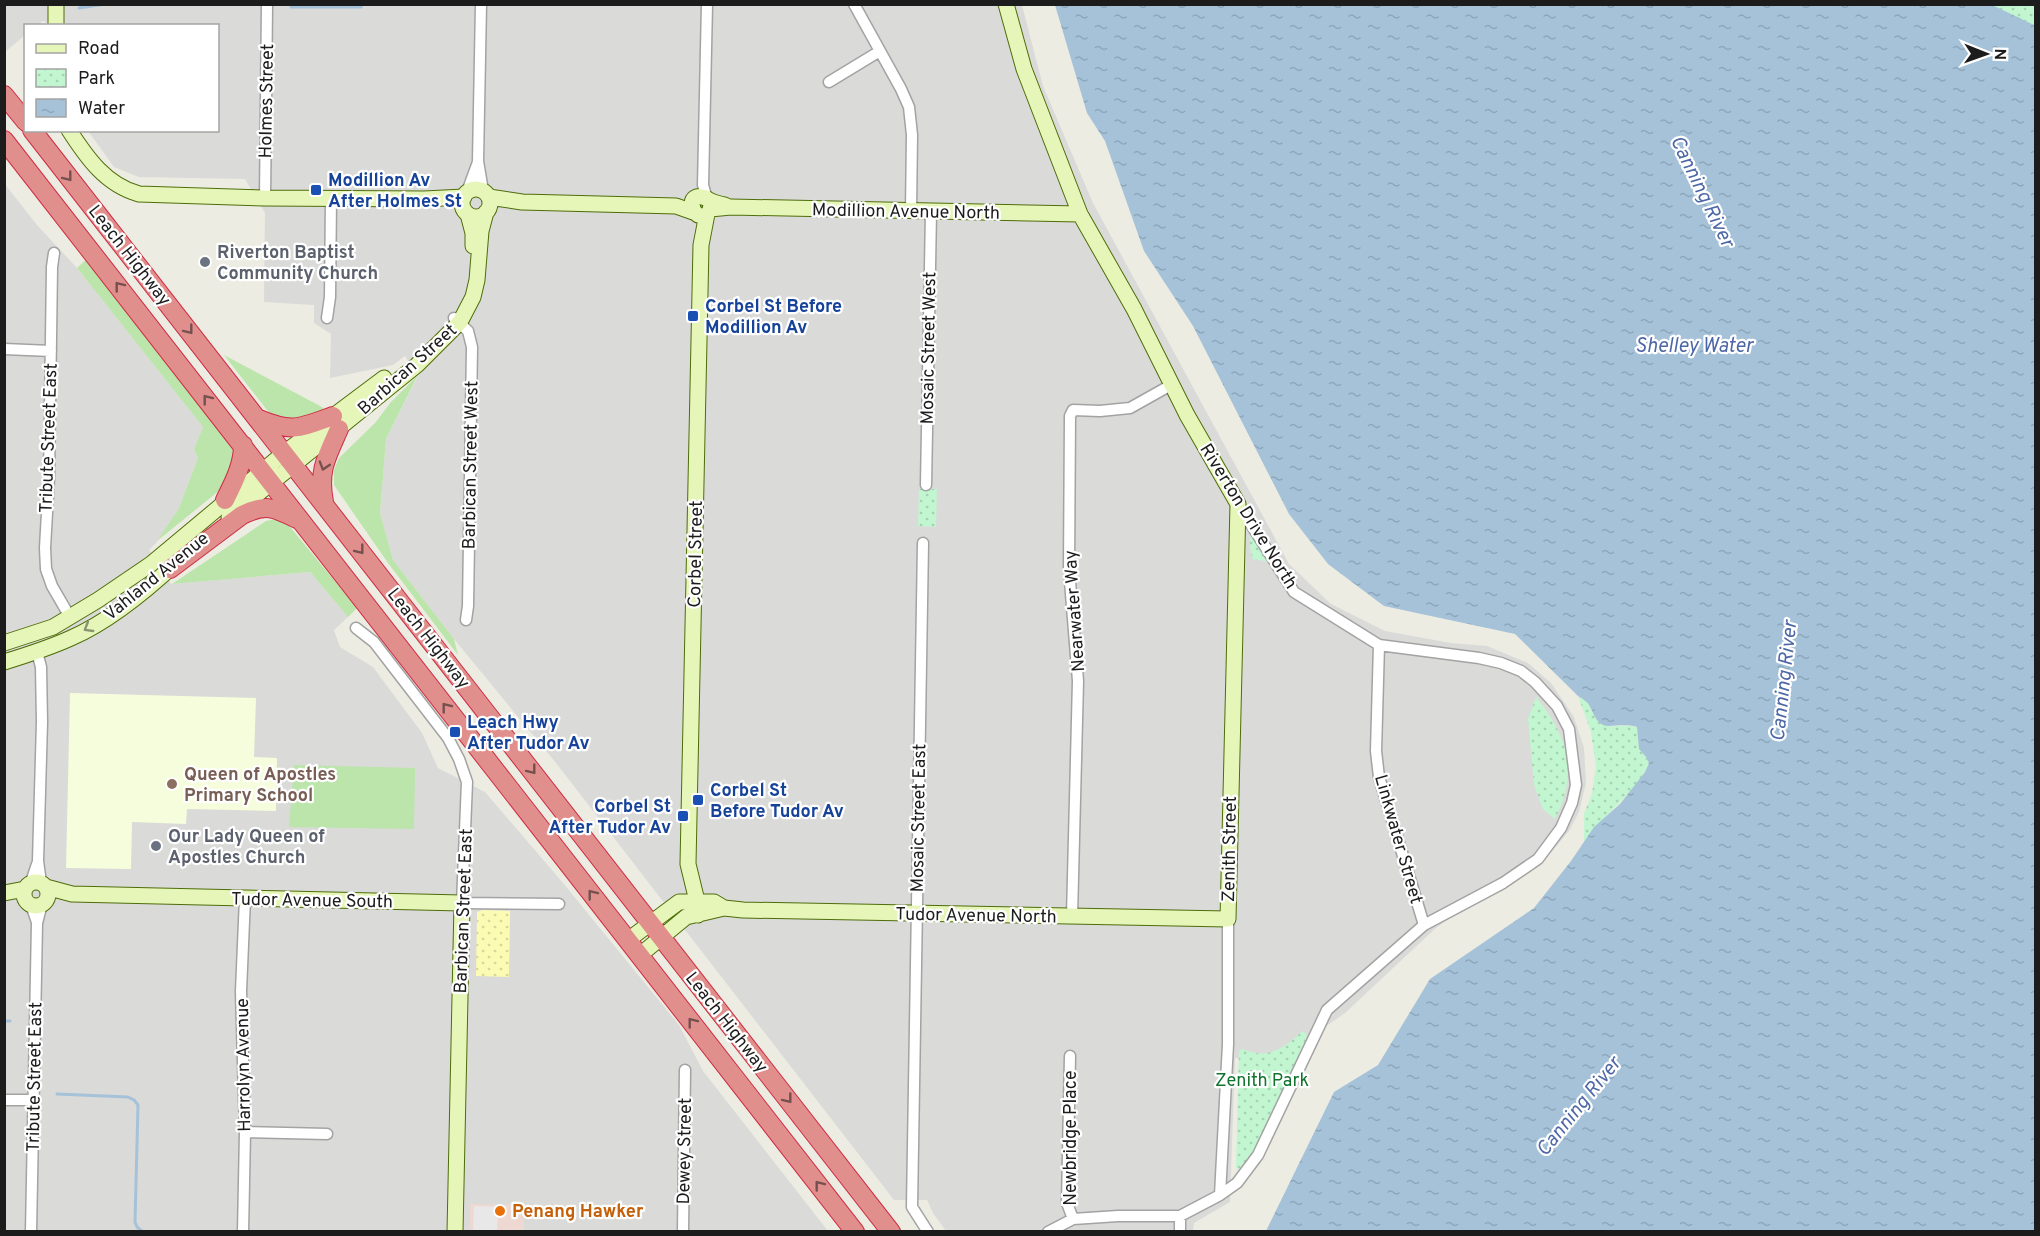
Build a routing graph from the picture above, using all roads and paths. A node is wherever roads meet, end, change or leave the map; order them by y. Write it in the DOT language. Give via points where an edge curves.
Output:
graph roads {
  1 [pos="56,4"];
  2 [pos="267,4"];
  3 [pos="481,4"];
  4 [pos="707,4"];
  5 [pos="854,4"];
  6 [pos="1006,4"];
  7 [pos="56,24"];
  8 [pos="880,51"];
  9 [pos="829,82"];
  10 [pos="4,95"];
  11 [pos="24,120"];
  12 [pos="34,132"];
  13 [pos="70,132"];
  14 [pos="4,140"];
  15 [pos="478,161"];
  16 [pos="265,198"];
  17 [pos="331,198"];
  18 [pos="487,202"];
  19 [pos="466,203"];
  20 [pos="701,204"];
  21 [pos="911,211"];
  22 [pos="931,212"];
  23 [pos="1080,214"];
  24 [pos="54,253"];
  25 [pos="327,318"];
  26 [pos="457,320"];
  27 [pos="4,349"];
  28 [pos="51,351"];
  29 [pos="1171,385"];
  30 [pos="258,418"];
  31 [pos="336,423"];
  32 [pos="243,445"];
  33 [pos="288,459"];
  34 [pos="267,476"];
  35 [pos="926,485"];
  36 [pos="225,500"];
  37 [pos="325,504"];
  38 [pos="1238,504"];
  39 [pos="302,522"];
  40 [pos="923,543"];
  41 [pos="170,569"];
  42 [pos="70,617"];
  43 [pos="466,620"];
  44 [pos="356,628"];
  45 [pos="4,643"];
  46 [pos="1379,645"];
  47 [pos="37,652"];
  48 [pos="4,662"];
  49 [pos="688,864"];
  50 [pos="6,893"];
  51 [pos="36,894"];
  52 [pos="245,898"];
  53 [pos="680,902"];
  54 [pos="462,903"];
  55 [pos="559,904"];
  56 [pos="694,911"];
  57 [pos="915,914"];
  58 [pos="1072,916"];
  59 [pos="1228,919"];
  60 [pos="650,923"];
  61 [pos="1424,925"];
  62 [pos="662,938"];
  63 [pos="628,940"];
  64 [pos="640,955"];
  65 [pos="1070,1056"];
  66 [pos="685,1070"];
  67 [pos="4,1100"];
  68 [pos="34,1100"];
  69 [pos="245,1132"];
  70 [pos="327,1134"];
  71 [pos="1220,1195"];
  72 [pos="1180,1216"];
  73 [pos="1072,1220"];
  74 [pos="31,1232"];
  75 [pos="243,1232"];
  76 [pos="456,1232"];
  77 [pos="683,1232"];
  78 [pos="855,1232"];
  79 [pos="891,1232"];
  80 [pos="928,1232"];
  81 [pos="1048,1232"];
  82 [pos="1180,1232"];
  1 -- 7 [label="street"];
  2 -- 16 [label="street, Holmes Street"];
  3 -- 15 [label="street"];
  4 -- 20 [label="street, Corbel Street"];
  5 -- 8 [label="street"];
  6 -- 23 [label="street, Riverton Drive North" via="1024,69"];
  8 -- 9 [label="street"];
  8 -- 21 [label="street" via="909,107"];
  10 -- 11 [label="highway"];
  12 -- 30 [label="highway, Leach Highway, one-way"];
  13 -- 16 [label="street" via="102,173 128,191"];
  32 -- 14 [label="highway, Leach Highway, one-way"];
  15 -- 18 [label="street"];
  15 -- 19 [label="street"];
  16 -- 17 [label="street"];
  17 -- 19 [label="street"];
  17 -- 25 [label="street"];
  18 -- 19 [label="street" via="475,216"];
  18 -- 19 [label="street" via="475,189"];
  18 -- 20 [label="street, Modillion Avenue North"];
  18 -- 26 [label="street, Barbican Street" via="473,297"];
  19 -- 26 [label="street, Barbican Street" via="473,233 471,270"];
  20 -- 21 [label="street, Modillion Avenue North"];
  20 -- 49 [label="street, Corbel Street"];
  21 -- 22 [label="street, Modillion Avenue North"];
  22 -- 23 [label="street, Modillion Avenue North"];
  22 -- 35 [label="street, Mosaic Street West"];
  23 -- 29 [label="street, Riverton Drive North" via="1134,309"];
  24 -- 28 [label="street, Tribute Street East"];
  26 -- 31 [label="street, Barbican Street"];
  26 -- 43 [label="street, Barbican Street West" via="468,331 472,347"];
  27 -- 28 [label="street"];
  28 -- 42 [label="street, Tribute Street East" via="46,569"];
  29 -- 38 [label="street, Riverton Drive North"];
  29 -- 58 [label="street, Nearwater Way" via="1130,408 1073,410 1071,416 1069,569 1078,681"];
  30 -- 31 [label="highway" via="291,429"];
  30 -- 33 [label="highway, Leach Highway"];
  31 -- 33 [label="street, Barbican Street"];
  31 -- 37 [label="highway, one-way" via="321,478"];
  32 -- 34 [label="highway, Leach Highway"];
  32 -- 36 [label="highway" via="242,460"];
  33 -- 34 [label="street, Vahland Avenue"];
  33 -- 37 [label="highway, Leach Highway"];
  34 -- 36 [label="street, Vahland Avenue"];
  34 -- 39 [label="highway, Leach Highway"];
  34 -- 41 [label="street, Vahland Avenue"];
  36 -- 42 [label="street, Vahland Avenue" via="151,564"];
  37 -- 60 [label="highway, Leach Highway, one-way"];
  38 -- 46 [label="street, Riverton Drive North" via="1294,592"];
  38 -- 59 [label="street, Zenith Street"];
  39 -- 41 [label="highway" via="277,508 252,510"];
  63 -- 39 [label="highway, Leach Highway, one-way"];
  40 -- 57 [label="street, Mosaic Street East"];
  41 -- 47 [label="street, Vahland Avenue, one-way" via="95,624"];
  42 -- 45 [label="street, Vahland Avenue" via="53,627"];
  44 -- 54 [label="street, Barbican Street East" via="374,642 448,738 459,759 467,782"];
  46 -- 61 [label="street, Linkwater Street" via="1379,777"];
  46 -- 61 [label="street, Riverton Drive North" via="1479,658 1521,671 1557,706 1571,739 1576,785 1572,802 1561,828 1538,860"];
  47 -- 48 [label="street, Vahland Avenue"];
  47 -- 51 [label="street, Tribute Street East" via="42,722"];
  49 -- 53 [label="street, Corbel Street"];
  49 -- 56 [label="street, Corbel Street"];
  50 -- 51 [label="street, Tudor Avenue South"];
  51 -- 52 [label="street, Tudor Avenue South"];
  51 -- 68 [label="street, Tribute Street East"];
  52 -- 54 [label="street, Tudor Avenue South"];
  52 -- 69 [label="street, Harrolyn Avenue"];
  53 -- 56 [label="street"];
  53 -- 60 [label="street"];
  54 -- 55 [label="street, Tudor Avenue South"];
  54 -- 76 [label="street, Barbican Street East"];
  56 -- 57 [label="street, Tudor Avenue North" via="724,908"];
  56 -- 62 [label="street, Tudor Avenue North"];
  57 -- 58 [label="street, Tudor Avenue North"];
  57 -- 80 [label="street, Mosaic Street East" via="912,1207"];
  58 -- 59 [label="street, Tudor Avenue North"];
  59 -- 71 [label="street, Zenith Street" via="1228,1044"];
  60 -- 62 [label="highway, Leach Highway"];
  60 -- 63 [label="street"];
  61 -- 71 [label="street, Riverton Drive North" via="1327,1010 1258,1155 1237,1183"];
  62 -- 64 [label="street, Tudor Avenue North"];
  62 -- 79 [label="highway, Leach Highway, one-way"];
  63 -- 64 [label="highway, Leach Highway"];
  78 -- 64 [label="highway, Leach Highway, one-way"];
  65 -- 73 [label="street, Newbridge Place" via="1067,1203"];
  66 -- 77 [label="street, Dewey Street"];
  67 -- 68 [label="street"];
  68 -- 74 [label="street, Tribute Street East"];
  69 -- 70 [label="street"];
  69 -- 75 [label="street, Harrolyn Avenue"];
  71 -- 72 [label="street, Riverton Drive North"];
  72 -- 73 [label="street"];
  72 -- 82 [label="street"];
  73 -- 81 [label="street"];
}
